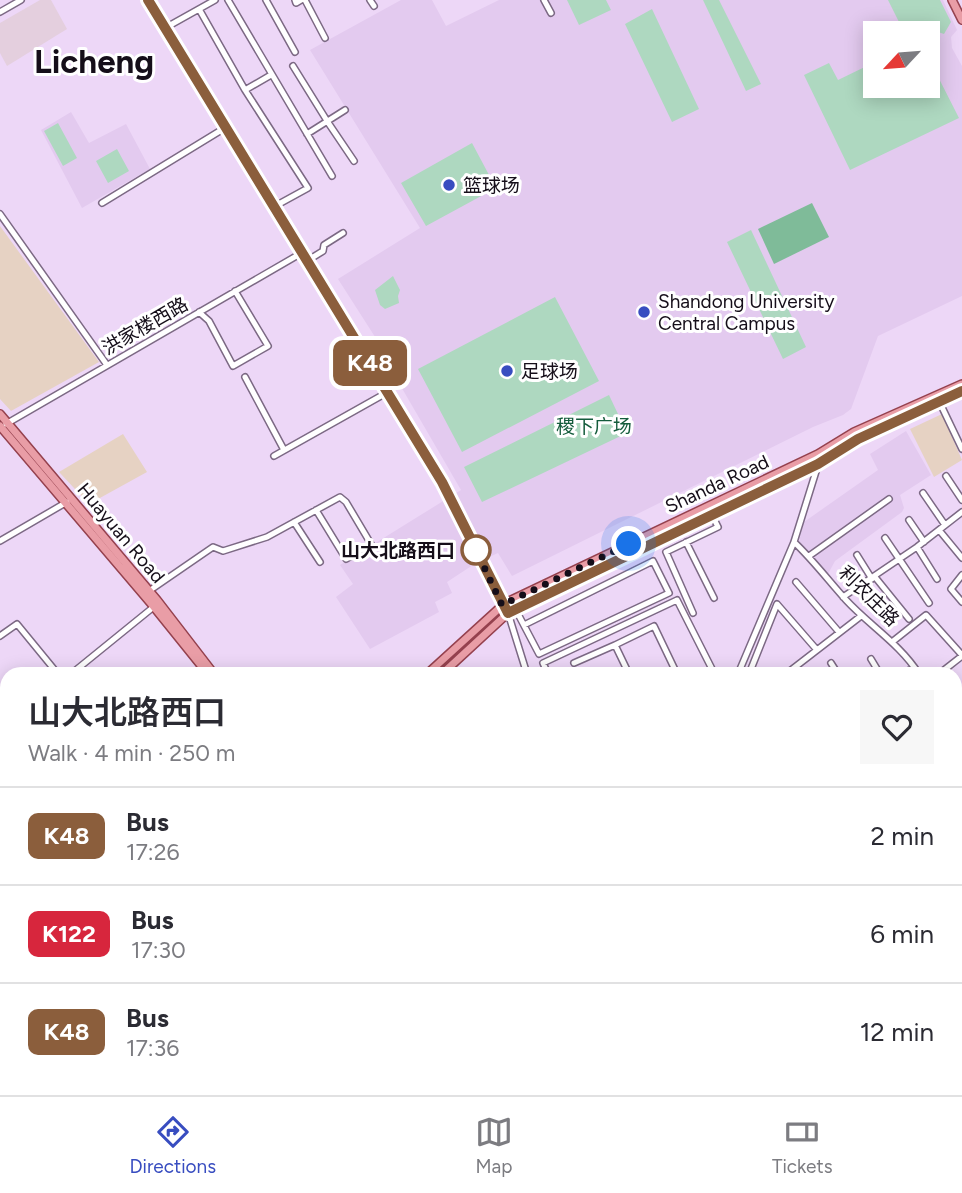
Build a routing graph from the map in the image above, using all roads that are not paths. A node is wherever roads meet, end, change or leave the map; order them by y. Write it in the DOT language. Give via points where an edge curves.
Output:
graph roads {
  1 [pos="21,0"];
  2 [pos="149,0"];
  3 [pos="215,0"];
  4 [pos="228,0"];
  5 [pos="266,0"];
  6 [pos="295,0"];
  7 [pos="303,0"];
  8 [pos="544,0"];
  9 [pos="952,0"];
  10 [pos="199,9"];
  11 [pos="0,12"];
  12 [pos="551,13"];
  13 [pos="962,20"];
  14 [pos="166,27"];
  15 [pos="324,38"];
  16 [pos="295,52"];
  17 [pos="293,66"];
  18 [pos="271,75"];
  19 [pos="245,90"];
  20 [pos="345,110"];
  21 [pos="328,122"];
  22 [pos="227,126"];
  23 [pos="307,134"];
  24 [pos="354,161"];
  25 [pos="332,176"];
  26 [pos="102,203"];
  27 [pos="277,205"];
  28 [pos="0,214"];
  29 [pos="343,233"];
  30 [pos="304,252"];
  31 [pos="310,259"];
  32 [pos="235,291"];
  33 [pos="199,312"];
  34 [pos="107,365"];
  35 [pos="245,377"];
  36 [pos="962,384"];
  37 [pos="962,391"];
  38 [pos="388,393"];
  39 [pos="939,401"];
  40 [pos="0,414"];
  41 [pos="2,426"];
  42 [pos="962,449"];
  43 [pos="284,450"];
  44 [pos="274,456"];
  45 [pos="818,464"];
  46 [pos="946,476"];
  47 [pos="923,493"];
  48 [pos="889,499"];
  49 [pos="962,500"];
  50 [pos="69,501"];
  51 [pos="316,510"];
  52 [pos="962,512"];
  53 [pos="712,515"];
  54 [pos="909,520"];
  55 [pos="294,522"];
  56 [pos="945,525"];
  57 [pos="939,530"];
  58 [pos="885,538"];
  59 [pos="0,541"];
  60 [pos="687,542"];
  61 [pos="794,542"];
  62 [pos="924,542"];
  63 [pos="917,547"];
  64 [pos="857,555"];
  65 [pos="809,556"];
  66 [pos="962,558"];
  67 [pos="898,560"];
  68 [pos="320,562"];
  69 [pos="962,576"];
  70 [pos="873,578"];
  71 [pos="937,579"];
  72 [pos="796,582"];
  73 [pos="149,591"];
  74 [pos="843,597"];
  75 [pos="714,598"];
  76 [pos="962,602"];
  77 [pos="929,603"];
  78 [pos="504,604"];
  79 [pos="157,605"];
  80 [pos="508,613"];
  81 [pos="693,613"];
  82 [pos="518,614"];
  83 [pos="860,616"];
  84 [pos="909,619"];
  85 [pos="524,625"];
  86 [pos="839,632"];
  87 [pos="0,636"];
  88 [pos="892,642"];
  89 [pos="615,645"];
  90 [pos="817,650"];
  91 [pos="962,655"];
  92 [pos="871,659"];
  93 [pos="574,663"];
  94 [pos="831,663"];
  95 [pos="52,667"];
  96 [pos="80,667"];
  97 [pos="203,667"];
  98 [pos="209,667"];
  99 [pos="435,667"];
  100 [pos="450,667"];
  101 [pos="525,667"];
  102 [pos="545,667"];
  103 [pos="626,667"];
  104 [pos="674,667"];
  105 [pos="711,667"];
  106 [pos="740,667"];
  107 [pos="752,667"];
  108 [pos="795,667"];
  109 [pos="834,667"];
  110 [pos="876,667"];
  111 [pos="914,667"];
  112 [pos="947,667"];
  1 -- 11 [label="street"];
  2 -- 14 [label="main road"];
  3 -- 10 [label="street"];
  4 -- 18 [label="street"];
  5 -- 16 [label="street"];
  6 -- 7 [label="street"];
  7 -- 15 [label="street"];
  8 -- 12 [label="street"];
  9 -- 13 [label="main road"];
  10 -- 14 [label="street"];
  10 -- 19 [label="street"];
  14 -- 22 [label="main road"];
  17 -- 21 [label="street"];
  18 -- 19 [label="street"];
  18 -- 23 [label="street"];
  19 -- 27 [label="street" via="307,188"];
  20 -- 21 [label="street"];
  21 -- 23 [label="street"];
  21 -- 24 [label="street"];
  22 -- 26 [label="street"];
  22 -- 27 [label="main road"];
  22 -- 30 [label="main road"];
  23 -- 25 [label="street"];
  27 -- 30 [label="main road"];
  28 -- 34 [label="street"];
  29 -- 31 [label="street"];
  30 -- 31 [label="main road"];
  30 -- 32 [label="street, 洪家楼西路"];
  30 -- 38 [label="main road"];
  31 -- 78 [label="main road" via="441,475"];
  32 -- 33 [label="street, 洪家楼西路"];
  32 -- 33 [label="street" via="268,346 233,366 209,321"];
  33 -- 34 [label="street, 洪家楼西路"];
  34 -- 41 [label="street, 洪家楼西路"];
  35 -- 43 [label="street"];
  36 -- 78 [label="main road, Shanda Road"];
  37 -- 39 [label="main road, Shanda Road"];
  38 -- 43 [label="street"];
  38 -- 78 [label="main road" via="442,482"];
  39 -- 42 [label="street"];
  39 -- 45 [label="main road, Shanda Road" via="858,439"];
  40 -- 41 [label="main road, Huayuan Road"];
  41 -- 50 [label="main road, Huayuan Road"];
  43 -- 44 [label="street"];
  45 -- 53 [label="main road, Shanda Road"];
  45 -- 61 [label="street"];
  46 -- 49 [label="street"];
  47 -- 56 [label="street"];
  48 -- 65 [label="street"];
  50 -- 59 [label="street"];
  50 -- 73 [label="main road, Huayuan Road"];
  50 -- 79 [label="main road, Huayuan Road"];
  51 -- 51 [label="street" via="340,497 371,544 346,559"];
  51 -- 55 [label="street"];
  52 -- 56 [label="street"];
  53 -- 60 [label="street" via="718,527"];
  53 -- 80 [label="main road, Shanda Road"];
  54 -- 62 [label="street"];
  55 -- 68 [label="street"];
  55 -- 73 [label="street" via="267,537 223,551 213,547"];
  56 -- 57 [label="street"];
  57 -- 62 [label="street"];
  57 -- 66 [label="street"];
  58 -- 67 [label="street"];
  60 -- 75 [label="street"];
  60 -- 81 [label="street" via="666,552"];
  61 -- 65 [label="street, 利农庄路"];
  61 -- 106 [label="street"];
  62 -- 63 [label="street"];
  63 -- 67 [label="street"];
  63 -- 71 [label="street"];
  64 -- 70 [label="street"];
  65 -- 74 [label="street, 利农庄路"];
  67 -- 70 [label="street"];
  67 -- 77 [label="street"];
  69 -- 76 [label="street" via="951,589"];
  70 -- 74 [label="street"];
  70 -- 84 [label="street"];
  72 -- 86 [label="street"];
  73 -- 79 [label="main road, Huayuan Road"];
  74 -- 88 [label="street, 利农庄路"];
  78 -- 80 [label="main road"];
  78 -- 99 [label="main road, Shanda Road"];
  79 -- 96 [label="street"];
  79 -- 97 [label="main road, Huayuan Road"];
  79 -- 98 [label="main road, Huayuan Road"];
  80 -- 100 [label="main road, Shanda Road"];
  80 -- 101 [label="street"];
  82 -- 85 [label="street"];
  83 -- 86 [label="street"];
  85 -- 85 [label="street" via="539,654 669,593 653,561"];
  86 -- 90 [label="street"];
  87 -- 95 [label="street" via="17,624"];
  88 -- 91 [label="street" via="926,615"];
  88 -- 111 [label="street, 利农庄路"];
  89 -- 93 [label="street"];
  89 -- 103 [label="street"];
  89 -- 104 [label="street" via="654,626"];
  90 -- 107 [label="street" via="777,604"];
  90 -- 108 [label="street"];
  91 -- 112 [label="street"];
  92 -- 110 [label="street"];
  94 -- 109 [label="street"];
  102 -- 105 [label="street" via="543,663 677,600"];
}
